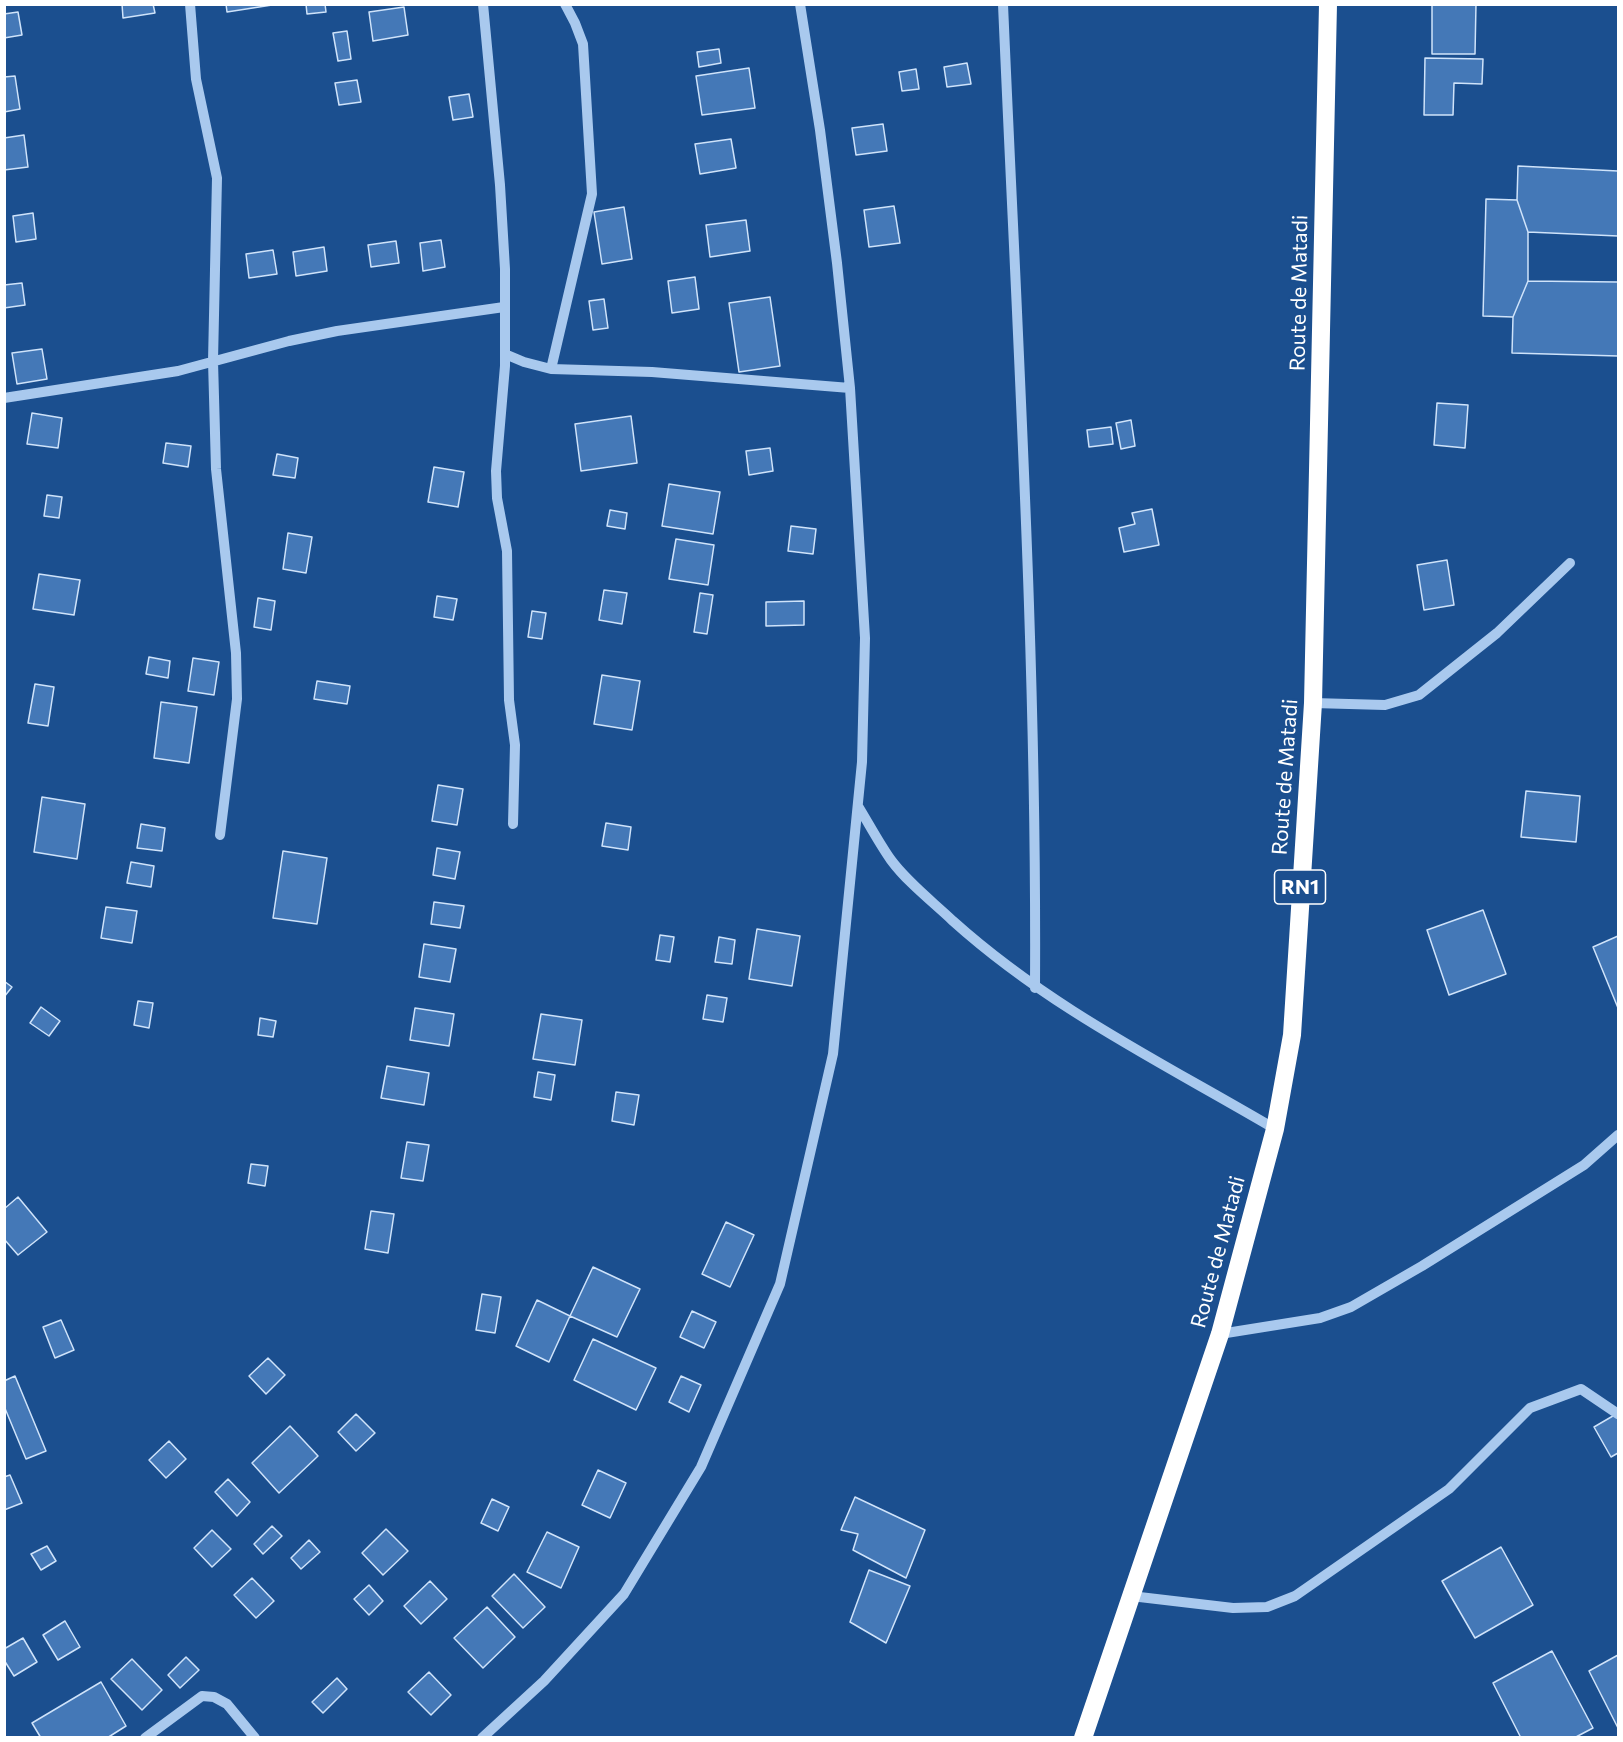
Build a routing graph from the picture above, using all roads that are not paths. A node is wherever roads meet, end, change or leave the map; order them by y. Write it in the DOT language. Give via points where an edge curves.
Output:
graph roads {
  1 [pos="190,4"];
  2 [pos="483,4"];
  3 [pos="565,4"];
  4 [pos="800,4"];
  5 [pos="1003,4"];
  6 [pos="1328,4"];
  7 [pos="504,307"];
  8 [pos="505,354"];
  9 [pos="213,361"];
  10 [pos="551,369"];
  11 [pos="850,388"];
  12 [pos="4,398"];
  13 [pos="1570,563"];
  14 [pos="1313,703"];
  15 [pos="857,805"];
  16 [pos="513,824"];
  17 [pos="220,835"];
  18 [pos="1035,988"];
  19 [pos="1275,1129"];
  20 [pos="1618,1135"];
  21 [pos="1220,1334"];
  22 [pos="1618,1414"];
  23 [pos="1131,1596"];
  24 [pos="145,1737"];
  25 [pos="255,1737"];
  26 [pos="482,1737"];
  27 [pos="1083,1737"];
  1 -- 9 [label="street" via="196,79 217,178"];
  2 -- 7 [label="street" via="500,185"];
  3 -- 10 [label="street" via="583,44 592,194"];
  4 -- 11 [label="street" via="820,130"];
  5 -- 18 [label="street" via="1033,744"];
  6 -- 14 [label="highway, Route de Matadi / RN1"];
  7 -- 8 [label="street"];
  7 -- 9 [label="street" via="337,331"];
  8 -- 10 [label="street"];
  8 -- 16 [label="street" via="496,471 507,550 509,700 516,745"];
  9 -- 12 [label="street" via="131,380"];
  9 -- 17 [label="street" via="216,468 236,653 237,699"];
  10 -- 11 [label="street" via="652,372"];
  11 -- 15 [label="street" via="865,638"];
  13 -- 14 [label="street" via="1497,633 1419,695 1385,705"];
  14 -- 19 [label="highway, Route de Matadi / RN1" via="1292,1035"];
  15 -- 18 [label="street" via="892,862 980,945"];
  15 -- 26 [label="street" via="833,1054 780,1284 701,1467 624,1594 544,1682"];
  18 -- 19 [label="street" via="1126,1046"];
  19 -- 21 [label="highway, Route de Matadi / RN1"];
  20 -- 21 [label="street" via="1584,1165 1351,1307 1320,1318"];
  21 -- 23 [label="highway, Route de Matadi / RN1"];
  22 -- 23 [label="street" via="1581,1389 1530,1408 1449,1489 1295,1596 1267,1606 1233,1608"];
  23 -- 27 [label="highway, Route de Matadi / RN1"];
  24 -- 25 [label="street" via="202,1696 214,1696 227,1704"];
}
